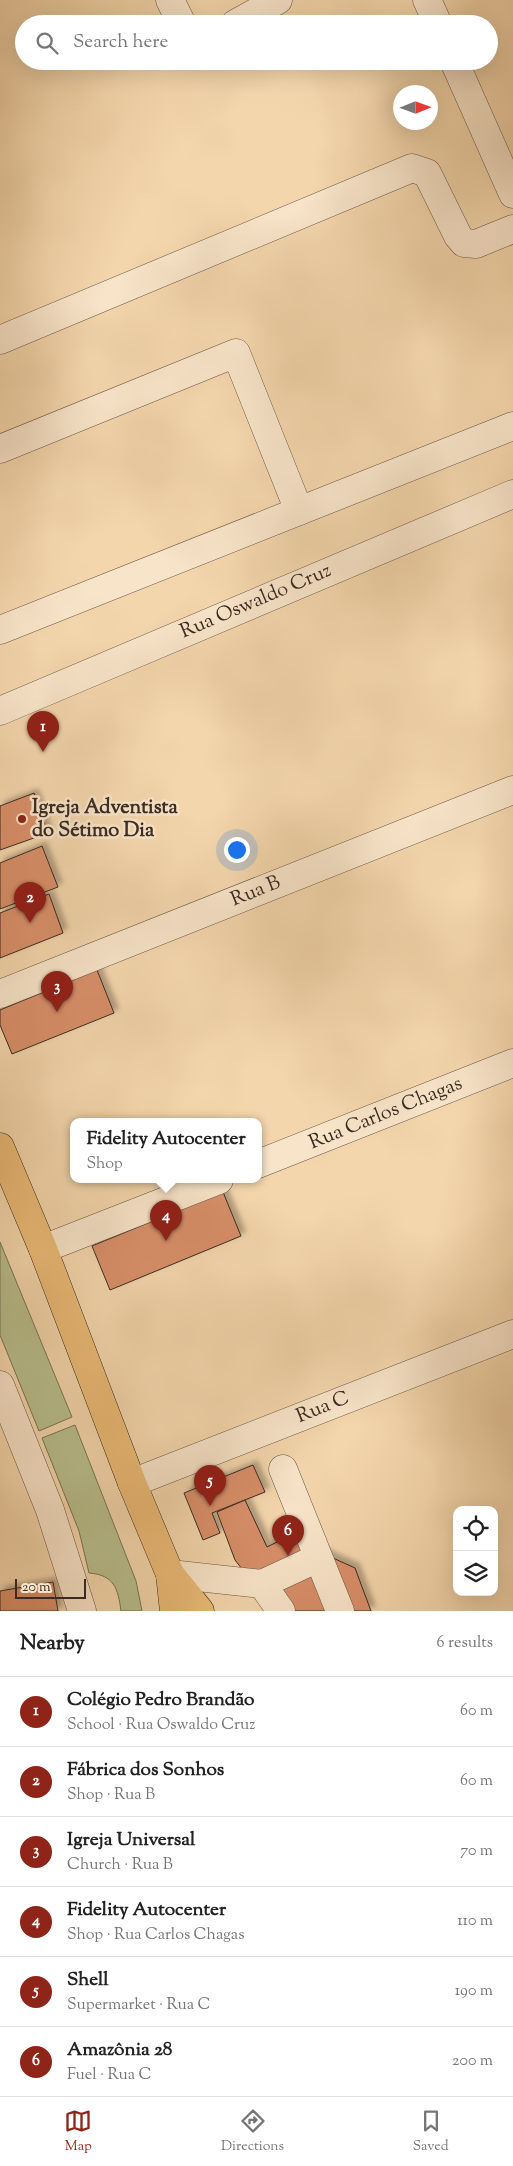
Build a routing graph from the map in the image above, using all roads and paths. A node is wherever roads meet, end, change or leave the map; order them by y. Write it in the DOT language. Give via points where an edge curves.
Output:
graph roads {
  1 [pos="170,0"];
  2 [pos="278,0"];
  3 [pos="427,0"];
  4 [pos="178,15"];
  5 [pos="251,15"];
  6 [pos="434,15"];
  7 [pos="458,70"];
  8 [pos="513,194"];
  9 [pos="513,229"];
  10 [pos="0,340"];
  11 [pos="513,426"];
  12 [pos="0,449"];
  13 [pos="513,494"];
  14 [pos="299,511"];
  15 [pos="0,630"];
  16 [pos="0,711"];
  17 [pos="513,790"];
  18 [pos="0,994"];
  19 [pos="513,1063"];
  20 [pos="0,1147"];
  21 [pos="262,1162"];
  22 [pos="211,1183"];
  23 [pos="43,1249"];
  24 [pos="513,1334"];
  25 [pos="0,1385"];
  26 [pos="10,1441"];
  27 [pos="283,1469"];
  28 [pos="132,1484"];
  29 [pos="318,1558"];
  30 [pos="170,1574"];
  31 [pos="262,1584"];
  32 [pos="82,1611"];
  33 [pos="174,1611"];
  34 [pos="200,1611"];
  35 [pos="281,1611"];
  36 [pos="340,1611"];
  1 -- 4 [label="street"];
  2 -- 5 [label="street"];
  3 -- 6 [label="street"];
  7 -- 8 [label="street"];
  9 -- 10 [label="street" via="476,244 464,243 427,173 412,168"];
  11 -- 14 [label="street"];
  12 -- 14 [label="street" via="236,352"];
  13 -- 16 [label="street, Rua Oswaldo Cruz"];
  14 -- 15 [label="street"];
  17 -- 18 [label="street, Rua B"];
  19 -- 21 [label="street, Rua Carlos Chagas"];
  20 -- 23 [label="main road"];
  22 -- 23 [label="street"];
  23 -- 28 [label="main road"];
  24 -- 28 [label="street, Rua C"];
  25 -- 26 [label="street"];
  26 -- 32 [label="street" via="50,1510"];
  27 -- 29 [label="street"];
  28 -- 30 [label="main road"];
  29 -- 31 [label="street"];
  29 -- 36 [label="street"];
  30 -- 31 [label="street"];
  30 -- 33 [label="main road"];
  30 -- 34 [label="main road"];
  31 -- 35 [label="street"];
}
